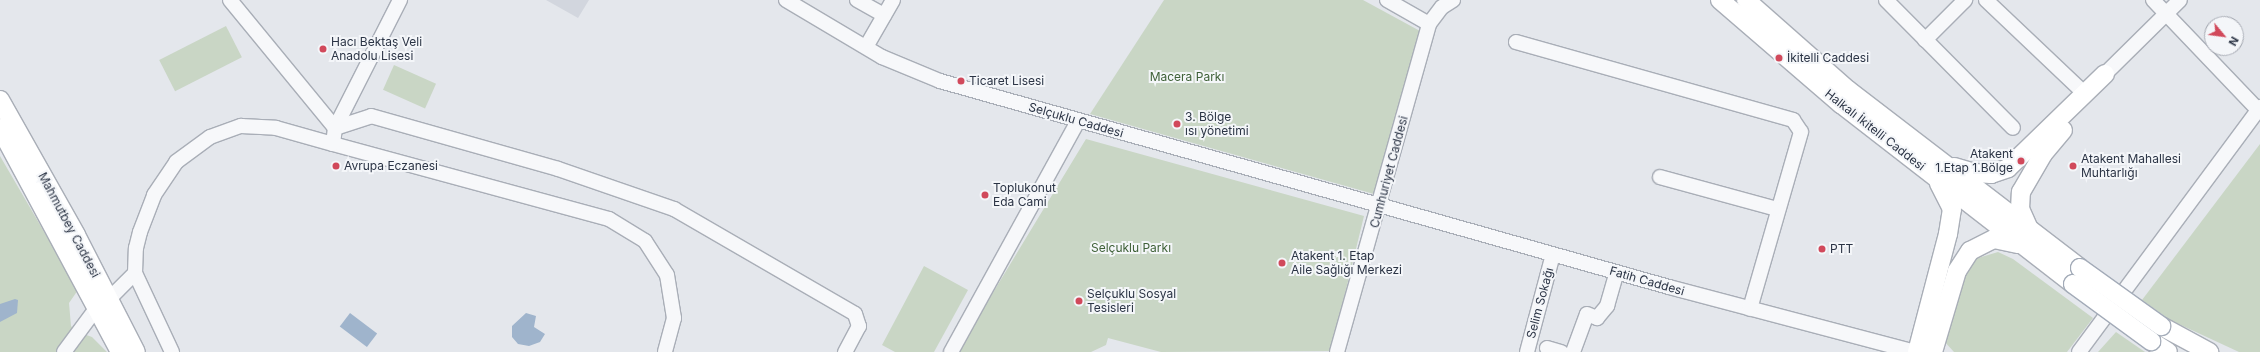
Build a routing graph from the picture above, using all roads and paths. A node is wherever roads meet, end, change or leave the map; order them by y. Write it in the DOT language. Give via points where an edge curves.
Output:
graph roads {
  1 [pos="230,0"];
  2 [pos="400,0"];
  3 [pos="786,0"];
  4 [pos="857,0"];
  5 [pos="893,0"];
  6 [pos="1387,0"];
  7 [pos="1453,0"];
  8 [pos="1720,0"];
  9 [pos="1746,0"];
  10 [pos="1886,0"];
  11 [pos="1965,0"];
  12 [pos="1986,0"];
  13 [pos="2153,0"];
  14 [pos="2180,0"];
  15 [pos="2166,13"];
  16 [pos="884,15"];
  17 [pos="1429,24"];
  18 [pos="1925,40"];
  19 [pos="1516,42"];
  20 [pos="866,47"];
  21 [pos="2105,74"];
  22 [pos="2084,93"];
  23 [pos="0,100"];
  24 [pos="2259,109"];
  25 [pos="1078,121"];
  26 [pos="0,128"];
  27 [pos="335,128"];
  28 [pos="2013,128"];
  29 [pos="333,144"];
  30 [pos="1939,170"];
  31 [pos="1660,177"];
  32 [pos="1380,206"];
  33 [pos="1777,209"];
  34 [pos="2026,238"];
  35 [pos="1553,254"];
  36 [pos="1617,272"];
  37 [pos="135,274"];
  38 [pos="103,302"];
  39 [pos="1750,308"];
  40 [pos="1547,348"];
  41 [pos="64,352"];
  42 [pos="120,352"];
  43 [pos="136,352"];
  44 [pos="172,352"];
  45 [pos="665,352"];
  46 [pos="845,352"];
  47 [pos="951,352"];
  48 [pos="1337,352"];
  49 [pos="1527,352"];
  50 [pos="1561,352"];
  51 [pos="1573,352"];
  52 [pos="1916,352"];
  53 [pos="1933,352"];
  54 [pos="2079,352"];
  55 [pos="2168,352"];
  56 [pos="2209,352"];
  1 -- 27 [label="street"];
  2 -- 27 [label="street"];
  3 -- 20 [label="street, Selçuklu Caddesi"];
  4 -- 16 [label="street"];
  5 -- 16 [label="street"];
  6 -- 17 [label="street"];
  7 -- 17 [label="street, Cumhuriyet Caddesi" via="1442,7"];
  8 -- 30 [label="main road, Halkalı İkitelli Caddesi" via="1841,104"];
  9 -- 30 [label="main road, Halkalı İkitelli Caddesi"];
  10 -- 18 [label="street"];
  11 -- 18 [label="street"];
  12 -- 22 [label="street"];
  13 -- 15 [label="street"];
  14 -- 15 [label="street"];
  15 -- 21 [label="street"];
  15 -- 24 [label="street"];
  16 -- 20 [label="street"];
  17 -- 32 [label="street, Cumhuriyet Caddesi"];
  18 -- 28 [label="street"];
  19 -- 33 [label="street" via="1793,120 1801,132"];
  20 -- 25 [label="street, Selçuklu Caddesi" via="940,81"];
  21 -- 22 [label="main road"];
  21 -- 34 [label="main road" via="2078,114 2043,154 2028,177 2021,192 2020,209"];
  22 -- 30 [label="main road" via="2008,168 1991,174"];
  23 -- 38 [label="main road, Mahmutbey Caddesi"];
  24 -- 54 [label="street"];
  25 -- 32 [label="street, Selçuklu Caddesi"];
  25 -- 47 [label="street"];
  26 -- 38 [label="main road, Mahmutbey Caddesi"];
  27 -- 29 [label="street"];
  27 -- 46 [label="street" via="371,116 558,169 674,209 855,314 859,326"];
  29 -- 37 [label="street" via="276,128 241,126 210,137 176,162 154,195 136,248"];
  29 -- 45 [label="street" via="609,219 645,241 667,275 674,318"];
  30 -- 34 [label="main road, Halkalı İkitelli Caddesi"];
  30 -- 52 [label="main road" via="1952,210 1948,234"];
  31 -- 33 [label="street"];
  32 -- 35 [label="street, Fatih Caddesi"];
  32 -- 48 [label="street, Cumhuriyet Caddesi"];
  33 -- 39 [label="street"];
  34 -- 53 [label="main road" via="1994,239 1970,251 1957,271"];
  34 -- 55 [label="main road, Halkalı İkitelli Caddesi, bridge" via="2073,284"];
  34 -- 56 [label="main road, Halkalı İkitelli Caddesi, bridge" via="2080,268 2161,326"];
  35 -- 36 [label="street, Fatih Caddesi"];
  35 -- 49 [label="street, Selim Sokağı"];
  36 -- 39 [label="street, Fatih Caddesi"];
  36 -- 51 [label="street" via="1607,306 1597,318 1587,314"];
  37 -- 38 [label="street"];
  37 -- 44 [label="street"];
  38 -- 41 [label="street"];
  38 -- 42 [label="main road, Mahmutbey Caddesi"];
  38 -- 43 [label="main road, Mahmutbey Caddesi"];
  39 -- 52 [label="street, Fatih Caddesi"];
  40 -- 50 [label="street"];
}
